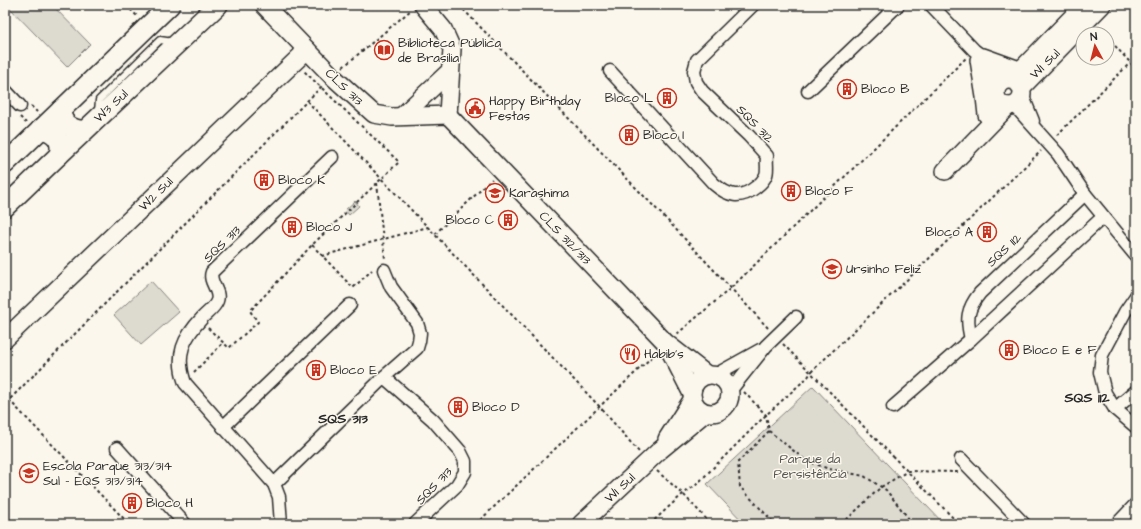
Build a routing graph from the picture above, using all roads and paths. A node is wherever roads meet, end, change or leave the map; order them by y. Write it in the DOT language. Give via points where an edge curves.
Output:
graph roads {
  1 [pos="128,5"];
  2 [pos="170,5"];
  3 [pos="218,5"];
  4 [pos="264,5"];
  5 [pos="417,5"];
  6 [pos="423,5"];
  7 [pos="458,5"];
  8 [pos="753,5"];
  9 [pos="898,5"];
  10 [pos="931,5"];
  11 [pos="1084,5"];
  12 [pos="1102,5"];
  13 [pos="137,16"];
  14 [pos="1115,46"];
  15 [pos="307,50"];
  16 [pos="979,56"];
  17 [pos="1130,63"];
  18 [pos="287,68"];
  19 [pos="1136,69"];
  20 [pos="450,70"];
  21 [pos="610,71"];
  22 [pos="327,81"];
  23 [pos="5,90"];
  24 [pos="1010,90"];
  25 [pos="808,91"];
  26 [pos="307,101"];
  27 [pos="20,106"];
  28 [pos="61,110"];
  29 [pos="448,115"];
  30 [pos="987,115"];
  31 [pos="402,116"];
  32 [pos="41,129"];
  33 [pos="84,131"];
  34 [pos="979,134"];
  35 [pos="1049,144"];
  36 [pos="59,155"];
  37 [pos="332,157"];
  38 [pos="5,164"];
  39 [pos="501,170"];
  40 [pos="946,171"];
  41 [pos="382,178"];
  42 [pos="377,183"];
  43 [pos="1085,194"];
  44 [pos="5,207"];
  45 [pos="1103,217"];
  46 [pos="428,226"];
  47 [pos="435,234"];
  48 [pos="384,238"];
  49 [pos="312,245"];
  50 [pos="322,256"];
  51 [pos="1136,256"];
  52 [pos="379,267"];
  53 [pos="731,288"];
  54 [pos="1136,296"];
  55 [pos="350,305"];
  56 [pos="796,317"];
  57 [pos="200,320"];
  58 [pos="776,337"];
  59 [pos="5,339"];
  60 [pos="970,339"];
  61 [pos="223,343"];
  62 [pos="666,343"];
  63 [pos="766,346"];
  64 [pos="811,372"];
  65 [pos="711,375"];
  66 [pos="384,377"];
  67 [pos="184,382"];
  68 [pos="733,388"];
  69 [pos="1136,391"];
  70 [pos="691,396"];
  71 [pos="5,399"];
  72 [pos="9,400"];
  73 [pos="599,406"];
  74 [pos="893,407"];
  75 [pos="1115,409"];
  76 [pos="706,413"];
  77 [pos="766,415"];
  78 [pos="223,427"];
  79 [pos="1136,427"];
  80 [pos="769,431"];
  81 [pos="117,448"];
  82 [pos="659,451"];
  83 [pos="961,459"];
  84 [pos="908,471"];
  85 [pos="973,472"];
  86 [pos="274,484"];
  87 [pos="881,487"];
  88 [pos="1136,504"];
  89 [pos="281,523"];
  90 [pos="129,524"];
  91 [pos="185,524"];
  92 [pos="415,524"];
  93 [pos="476,524"];
  94 [pos="581,524"];
  95 [pos="650,524"];
  96 [pos="775,524"];
  97 [pos="842,524"];
  98 [pos="913,524"];
  99 [pos="959,524"];
  100 [pos="1024,524"];
  101 [pos="1117,524"];
  1 -- 13 [label="path"];
  2 -- 28 [label="main road"];
  3 -- 33 [label="main road, W3 Sul"];
  4 -- 15 [label="street, CLS 313"];
  5 -- 22 [label="path"];
  6 -- 20 [label="street" via="443,29 452,49"];
  7 -- 53 [label="path"];
  8 -- 21 [label="street, SQS 312" via="697,60 694,71 696,82 702,91 766,156 766,175 750,192 739,196 728,194 714,184"];
  9 -- 25 [label="street"];
  10 -- 16 [label="street"];
  11 -- 24 [label="street, W1 Sul"];
  12 -- 24 [label="street, W1 Sul"];
  14 -- 17 [label="path"];
  15 -- 18 [label="street, W2 Sul"];
  15 -- 22 [label="street, CLS 313"];
  16 -- 24 [label="street"];
  16 -- 24 [label="street"];
  16 -- 30 [label="street"];
  16 -- 53 [label="path"];
  17 -- 19 [label="path"];
  17 -- 35 [label="path"];
  18 -- 22 [label="path" via="294,73 301,67"];
  18 -- 59 [label="street, W2 Sul"];
  20 -- 29 [label="street"];
  20 -- 31 [label="street"];
  22 -- 26 [label="path"];
  22 -- 31 [label="street, CLS 313" via="374,114"];
  22 -- 41 [label="path" via="399,162"];
  23 -- 27 [label="street"];
  24 -- 30 [label="street, W1 Sul"];
  24 -- 34 [label="street, W1 Sul"];
  24 -- 35 [label="street"];
  26 -- 41 [label="path"];
  26 -- 72 [label="path"];
  28 -- 32 [label="main road"];
  28 -- 33 [label="main road" via="64,123"];
  29 -- 31 [label="street, CLS 313"];
  29 -- 39 [label="street, CLS 312/313"];
  30 -- 34 [label="street, W1 Sul"];
  32 -- 36 [label="main road" via="51,132 58,139"];
  32 -- 38 [label="main road"];
  33 -- 36 [label="main road, W3 Sul"];
  34 -- 40 [label="street, W1 Sul"];
  35 -- 43 [label="street"];
  35 -- 64 [label="path"];
  36 -- 44 [label="main road, W3 Sul"];
  37 -- 57 [label="street, SQS 313" via="212,272 211,278 218,299"];
  39 -- 47 [label="path"];
  39 -- 62 [label="street, CLS 312/313"];
  41 -- 42 [label="path"];
  41 -- 46 [label="path"];
  42 -- 48 [label="path"];
  42 -- 49 [label="path"];
  43 -- 45 [label="street"];
  43 -- 60 [label="street, SQS 112" via="972,302 968,313"];
  45 -- 51 [label="street"];
  45 -- 60 [label="street"];
  46 -- 47 [label="path"];
  46 -- 48 [label="path"];
  47 -- 73 [label="path"];
  48 -- 50 [label="path"];
  48 -- 52 [label="path" via="385,259"];
  49 -- 50 [label="path"];
  49 -- 61 [label="path" via="250,311 258,322 229,348"];
  50 -- 52 [label="path" via="352,288"];
  52 -- 66 [label="street" via="417,324 420,333 417,348"];
  53 -- 58 [label="path"];
  53 -- 62 [label="path"];
  54 -- 75 [label="street" via="1102,355 1100,372 1105,393"];
  55 -- 78 [label="street"];
  56 -- 58 [label="street"];
  57 -- 61 [label="path"];
  57 -- 67 [label="street, SQS 313" via="187,338 181,353"];
  58 -- 63 [label="street"];
  58 -- 64 [label="path"];
  60 -- 74 [label="street"];
  61 -- 67 [label="path"];
  62 -- 65 [label="street, CLS 312/313"];
  62 -- 70 [label="street, CLS 312/313"];
  62 -- 73 [label="path"];
  63 -- 65 [label="street"];
  63 -- 68 [label="street"];
  64 -- 77 [label="path"];
  64 -- 84 [label="path"];
  65 -- 68 [label="street" via="722,378"];
  65 -- 70 [label="street" via="700,378 694,384"];
  66 -- 86 [label="street"];
  66 -- 92 [label="street, SQS 313" via="433,420 460,451 465,462 465,472 457,485"];
  67 -- 78 [label="street"];
  68 -- 76 [label="street" via="730,399 721,411"];
  68 -- 77 [label="path"];
  69 -- 75 [label="street"];
  70 -- 76 [label="street" via="695,406"];
  70 -- 82 [label="street, W1 Sul"];
  71 -- 72 [label="path"];
  72 -- 90 [label="path"];
  73 -- 93 [label="path"];
  75 -- 79 [label="street"];
  76 -- 82 [label="street, W1 Sul"];
  77 -- 80 [label="path"];
  77 -- 95 [label="path" via="696,485 682,494"];
  78 -- 86 [label="street"];
  80 -- 87 [label="path" via="805,460 830,469 864,476"];
  80 -- 96 [label="path" via="738,462 740,487"];
  81 -- 91 [label="street"];
  82 -- 94 [label="street, W1 Sul"];
  83 -- 85 [label="street"];
  84 -- 85 [label="path"];
  84 -- 87 [label="path"];
  84 -- 99 [label="path"];
  85 -- 100 [label="street"];
  86 -- 89 [label="street" via="279,497"];
  87 -- 97 [label="path"];
  87 -- 98 [label="path"];
  88 -- 101 [label="street"];
}
